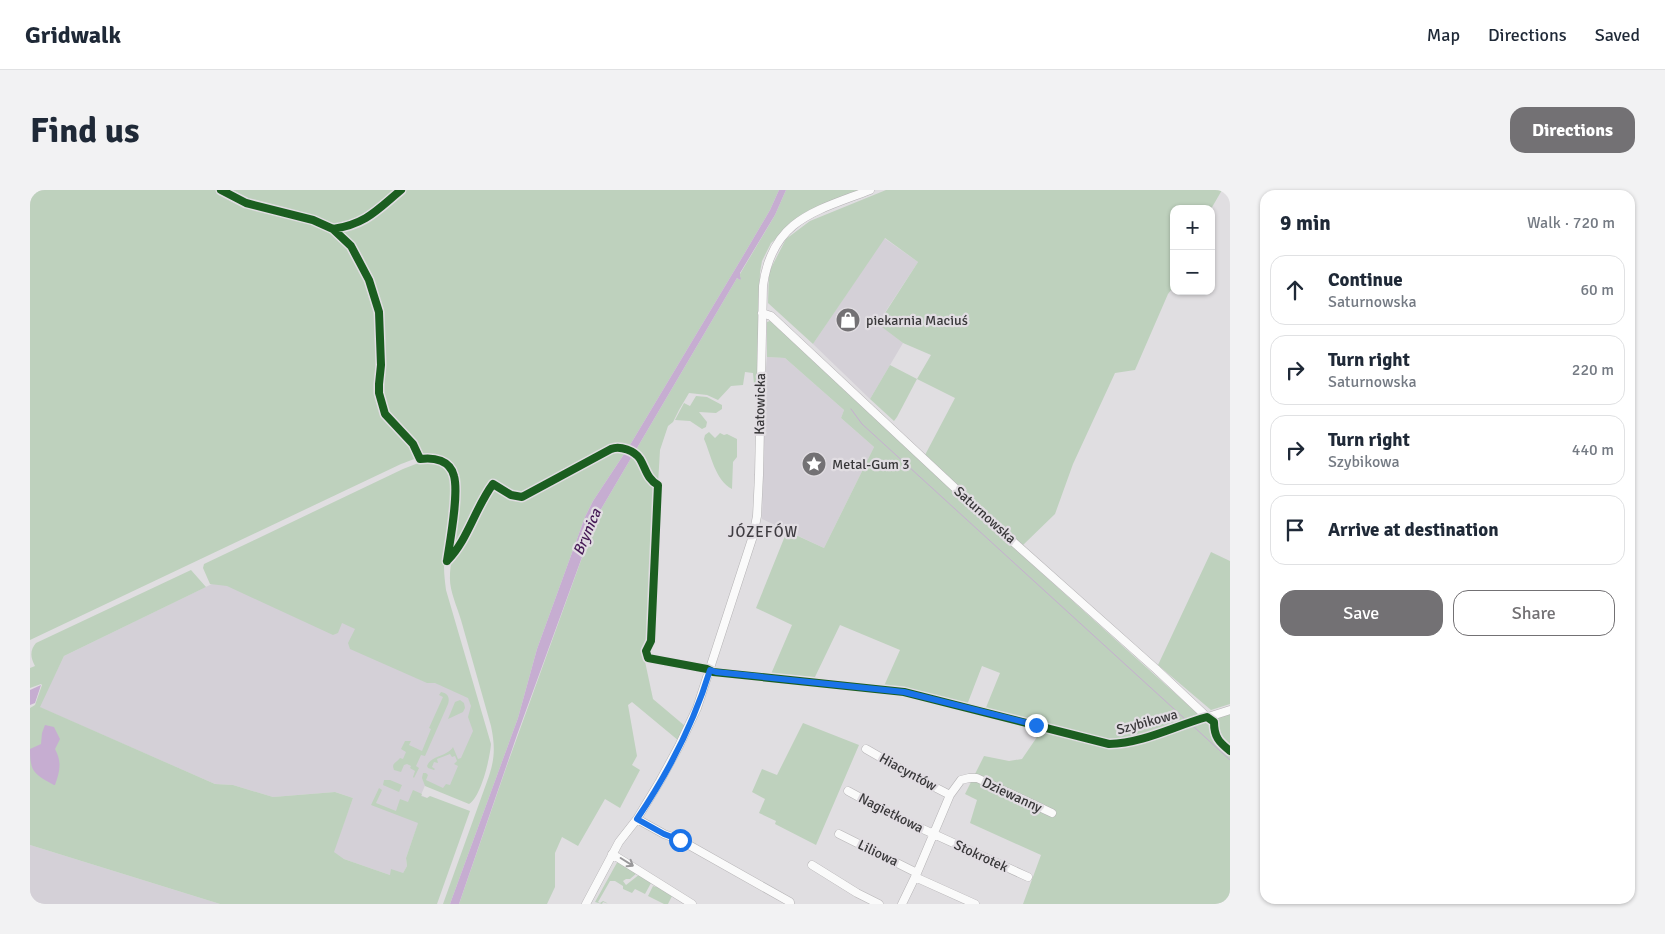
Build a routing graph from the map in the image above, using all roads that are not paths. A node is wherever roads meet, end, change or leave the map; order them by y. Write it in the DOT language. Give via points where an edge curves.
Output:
graph roads {
  1 [pos="870,190"];
  2 [pos="762,313"];
  3 [pos="710,670"];
  4 [pos="1230,710"];
  5 [pos="1207,717"];
  6 [pos="866,749"];
  7 [pos="848,791"];
  8 [pos="950,795"];
  9 [pos="1052,813"];
  10 [pos="637,819"];
  11 [pos="839,834"];
  12 [pos="934,835"];
  13 [pos="612,854"];
  14 [pos="812,866"];
  15 [pos="916,875"];
  16 [pos="1028,878"];
  17 [pos="589,903"];
  18 [pos="792,903"];
  19 [pos="692,904"];
  20 [pos="879,904"];
  21 [pos="902,904"];
  22 [pos="975,904"];
  1 -- 2 [label="street, Katowicka" via="803,217 783,236 770,257 764,276"];
  2 -- 3 [label="street, Katowicka" via="757,516"];
  2 -- 5 [label="street, Saturnowska" via="771,316"];
  3 -- 5 [label="street, Szybikowa" via="904,692 1109,744 1136,740"];
  3 -- 10 [label="street" via="684,738"];
  4 -- 5 [label="street, Szybikowa"];
  6 -- 8 [label="street, Hiacyntów"];
  7 -- 12 [label="street, Nagietkowa"];
  8 -- 9 [label="street, Dziewanny" via="961,780 977,778"];
  8 -- 12 [label="street"];
  10 -- 13 [label="street"];
  10 -- 18 [label="street"];
  11 -- 15 [label="street, Liliowa"];
  12 -- 15 [label="street"];
  12 -- 16 [label="street, Stokrotek"];
  13 -- 17 [label="street"];
  13 -- 19 [label="street, one-way"];
  14 -- 20 [label="street"];
  15 -- 21 [label="street"];
  15 -- 22 [label="street, Liliowa"];
}
